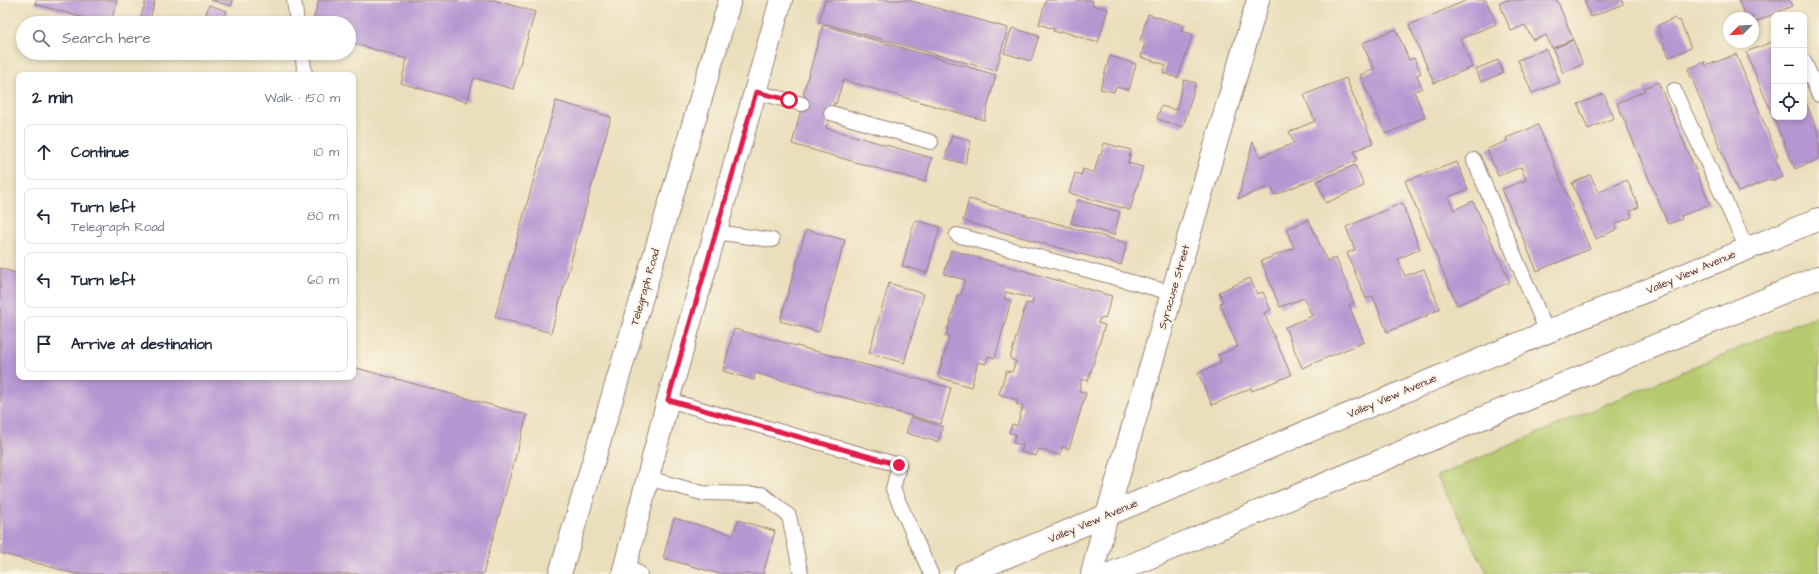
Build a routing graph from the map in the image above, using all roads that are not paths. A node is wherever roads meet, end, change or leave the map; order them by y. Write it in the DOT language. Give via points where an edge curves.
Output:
graph roads {
  1 [pos="294,0"];
  2 [pos="730,0"];
  3 [pos="781,0"];
  4 [pos="1258,0"];
  5 [pos="296,16"];
  6 [pos="303,60"];
  7 [pos="1807,68"];
  8 [pos="305,72"];
  9 [pos="1674,90"];
  10 [pos="756,92"];
  11 [pos="1819,95"];
  12 [pos="802,104"];
  13 [pos="830,113"];
  14 [pos="930,142"];
  15 [pos="1474,160"];
  16 [pos="1819,219"];
  17 [pos="716,232"];
  18 [pos="957,235"];
  19 [pos="772,240"];
  20 [pos="1747,249"];
  21 [pos="1819,277"];
  22 [pos="1172,293"];
  23 [pos="1547,332"];
  24 [pos="668,400"];
  25 [pos="648,478"];
  26 [pos="1107,515"];
  27 [pos="629,572"];
  28 [pos="560,574"];
  29 [pos="801,574"];
  30 [pos="931,574"];
  31 [pos="965,574"];
  32 [pos="1092,574"];
  33 [pos="1110,574"];
  1 -- 5 [label="lane"];
  2 -- 28 [label="main road, Telegraph Road"];
  3 -- 10 [label="main road"];
  4 -- 22 [label="main road, Syracuse Street"];
  6 -- 8 [label="lane"];
  7 -- 11 [label="lane"];
  9 -- 20 [label="lane"];
  10 -- 12 [label="lane"];
  10 -- 17 [label="main road"];
  13 -- 14 [label="lane"];
  15 -- 23 [label="lane"];
  16 -- 20 [label="main road, Valley View Avenue"];
  17 -- 19 [label="lane"];
  17 -- 24 [label="main road"];
  18 -- 22 [label="lane"];
  20 -- 23 [label="main road, Valley View Avenue"];
  21 -- 33 [label="main road"];
  22 -- 26 [label="main road, Syracuse Street"];
  23 -- 26 [label="main road, Valley View Avenue"];
  24 -- 25 [label="main road"];
  24 -- 30 [label="lane" via="899,465 893,489"];
  25 -- 27 [label="main road"];
  25 -- 29 [label="lane" via="702,493 762,494 789,516"];
  26 -- 31 [label="main road, Valley View Avenue"];
  26 -- 32 [label="main road, Syracuse Street"];
}
